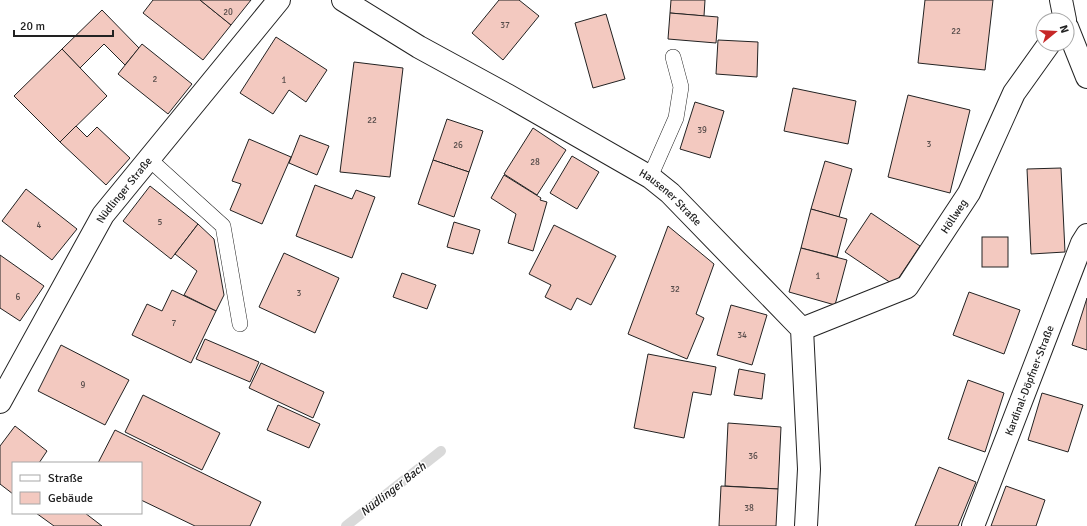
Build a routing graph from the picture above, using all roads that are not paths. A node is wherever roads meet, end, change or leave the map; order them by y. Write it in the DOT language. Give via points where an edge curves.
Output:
graph roads {
  1 [pos="279,0"];
  2 [pos="343,0"];
  3 [pos="1061,0"];
  4 [pos="1063,12"];
  5 [pos="1075,47"];
  6 [pos="1043,52"];
  7 [pos="674,57"];
  8 [pos="1087,77"];
  9 [pos="149,159"];
  10 [pos="650,177"];
  11 [pos="1087,235"];
  12 [pos="240,324"];
  13 [pos="802,329"];
  14 [pos="0,402"];
  15 [pos="806,526"];
  16 [pos="973,526"];
  1 -- 9 [label="street, Nüdlinger Straße"];
  2 -- 10 [label="street, Hausener Straße" via="419,47"];
  3 -- 4 [label="street"];
  5 -- 8 [label="street"];
  6 -- 13 [label="street, Höllweg" via="1014,93 969,193 907,287"];
  7 -- 10 [label="lane" via="681,87 676,118"];
  9 -- 12 [label="lane" via="222,226"];
  9 -- 14 [label="street, Nüdlinger Straße" via="103,215"];
  10 -- 13 [label="street, Hausener Straße" via="670,193"];
  11 -- 16 [label="street, Kardinal-Döpfner-Straße"];
  13 -- 15 [label="street" via="808,469"];
}
